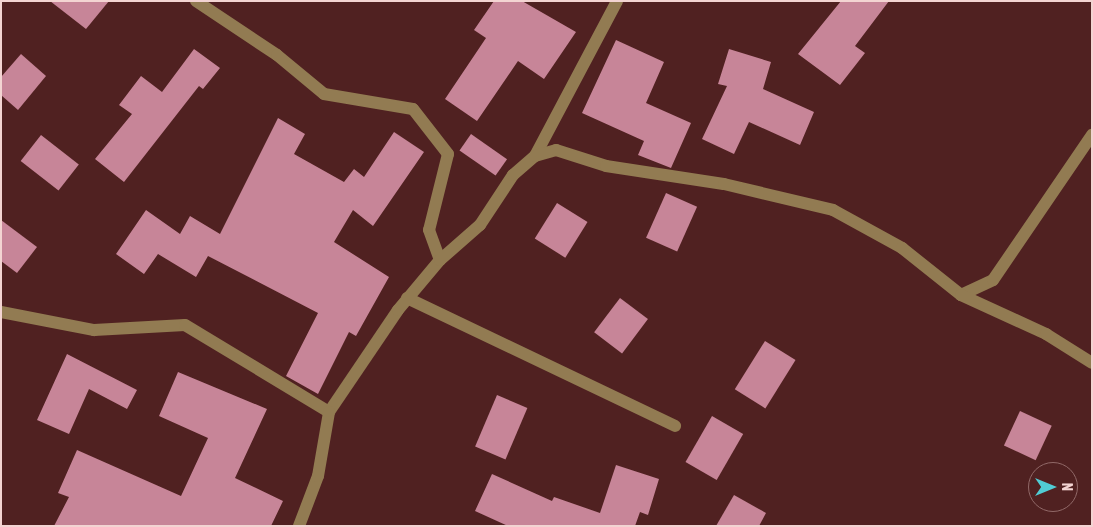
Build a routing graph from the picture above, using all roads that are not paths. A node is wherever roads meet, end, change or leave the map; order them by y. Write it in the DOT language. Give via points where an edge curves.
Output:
graph roads {
  1 [pos="196,1"];
  2 [pos="617,1"];
  3 [pos="1092,135"];
  4 [pos="535,156"];
  5 [pos="440,260"];
  6 [pos="961,295"];
  7 [pos="407,298"];
  8 [pos="1,312"];
  9 [pos="1092,363"];
  10 [pos="329,412"];
  11 [pos="675,426"];
  12 [pos="299,526"];
  1 -- 5 [label="street" via="277,55 324,94 413,109 448,154 429,230"];
  2 -- 4 [label="street"];
  3 -- 6 [label="street" via="993,280"];
  4 -- 5 [label="street" via="513,175 480,225"];
  4 -- 6 [label="street" via="556,150 606,166 724,184 833,210 902,248"];
  5 -- 7 [label="street"];
  6 -- 9 [label="street" via="1046,334"];
  7 -- 10 [label="street"];
  7 -- 11 [label="street"];
  8 -- 10 [label="street" via="94,330 185,325"];
  10 -- 12 [label="street" via="318,476"];
}
